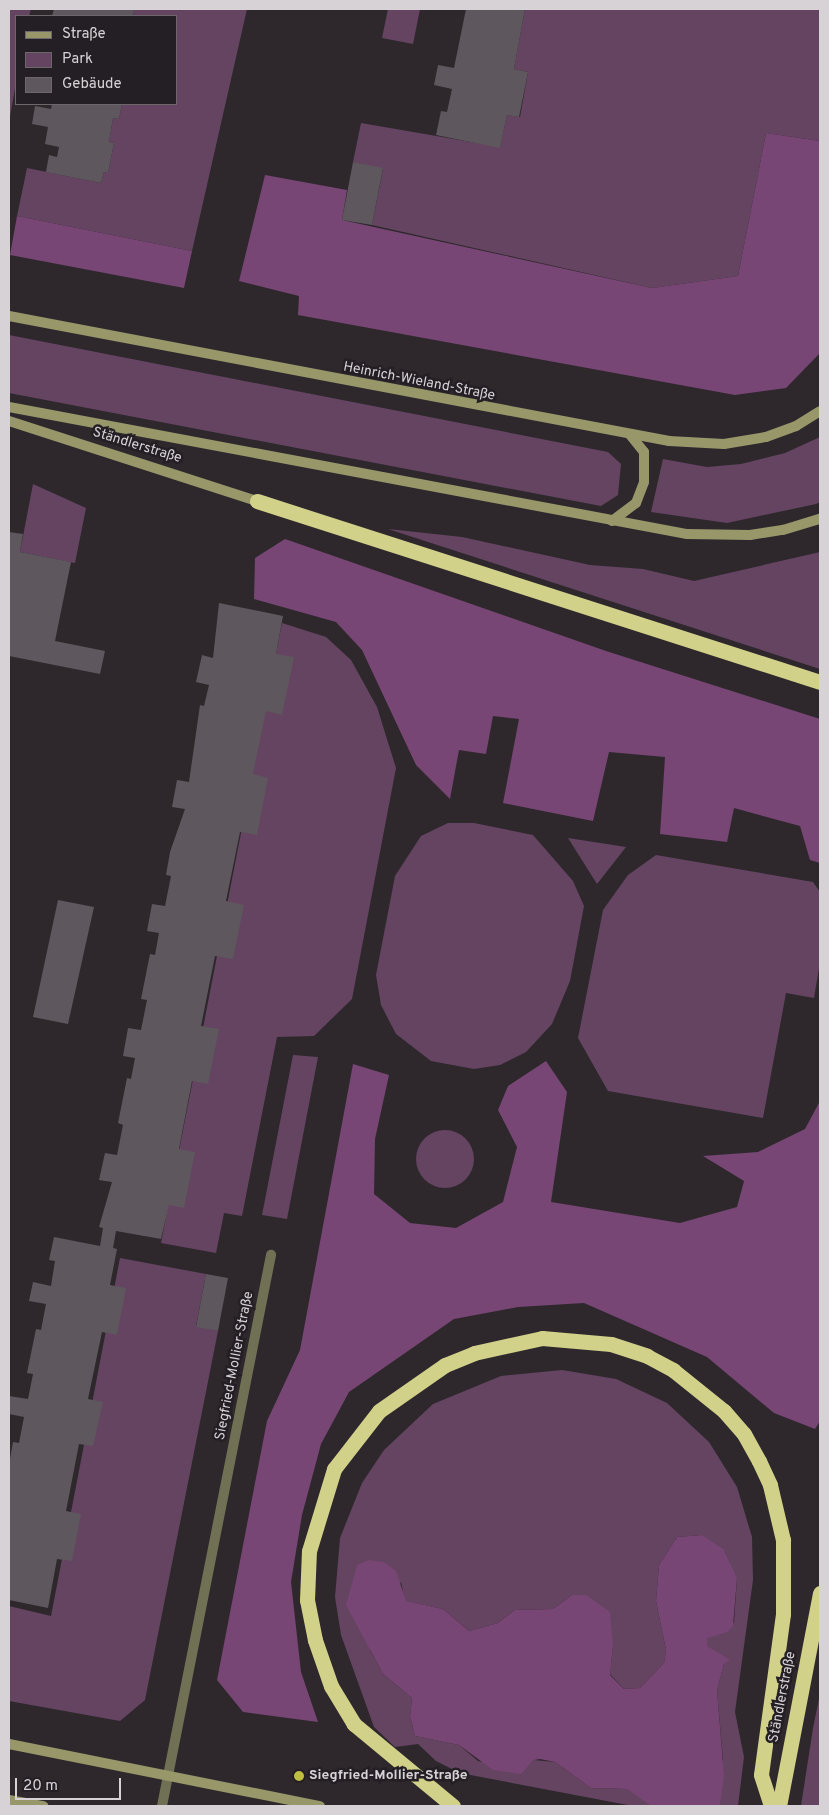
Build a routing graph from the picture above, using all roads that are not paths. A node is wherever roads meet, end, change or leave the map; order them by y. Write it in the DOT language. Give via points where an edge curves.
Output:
graph roads {
  1 [pos="9,316"];
  2 [pos="9,407"];
  3 [pos="820,411"];
  4 [pos="9,421"];
  5 [pos="630,435"];
  6 [pos="257,501"];
  7 [pos="820,519"];
  8 [pos="612,521"];
  9 [pos="820,682"];
  10 [pos="271,1256"];
  11 [pos="820,1593"];
  12 [pos="9,1744"];
  13 [pos="168,1776"];
  14 [pos="9,1800"];
  15 [pos="43,1806"];
  16 [pos="162,1806"];
  17 [pos="320,1806"];
  18 [pos="453,1806"];
  19 [pos="771,1806"];
  20 [pos="779,1806"];
  1 -- 5 [label="main road, Heinrich-Wieland-Straße"];
  2 -- 8 [label="main road"];
  3 -- 5 [label="main road, Heinrich-Wieland-Straße" via="796,426 766,437 724,444"];
  4 -- 6 [label="main road, Ständlerstraße"];
  5 -- 8 [label="main road" via="644,452 644,482 636,503"];
  6 -- 9 [label="highway"];
  7 -- 8 [label="main road" via="783,530 721,536"];
  10 -- 13 [label="street, Siegfried-Mollier-Straße"];
  11 -- 20 [label="highway, Ständlerstraße"];
  12 -- 13 [label="main road"];
  13 -- 16 [label="street, Siegfried-Mollier-Straße"];
  13 -- 17 [label="main road"];
  14 -- 15 [label="main road"];
  18 -- 19 [label="highway" via="354,1724 331,1686 315,1640 307,1600 309,1551 334,1469 379,1411 445,1364 474,1352 542,1338 611,1344 647,1356 673,1370 724,1411 744,1434 759,1461 770,1485 783,1540 783,1614 761,1775"];
}
